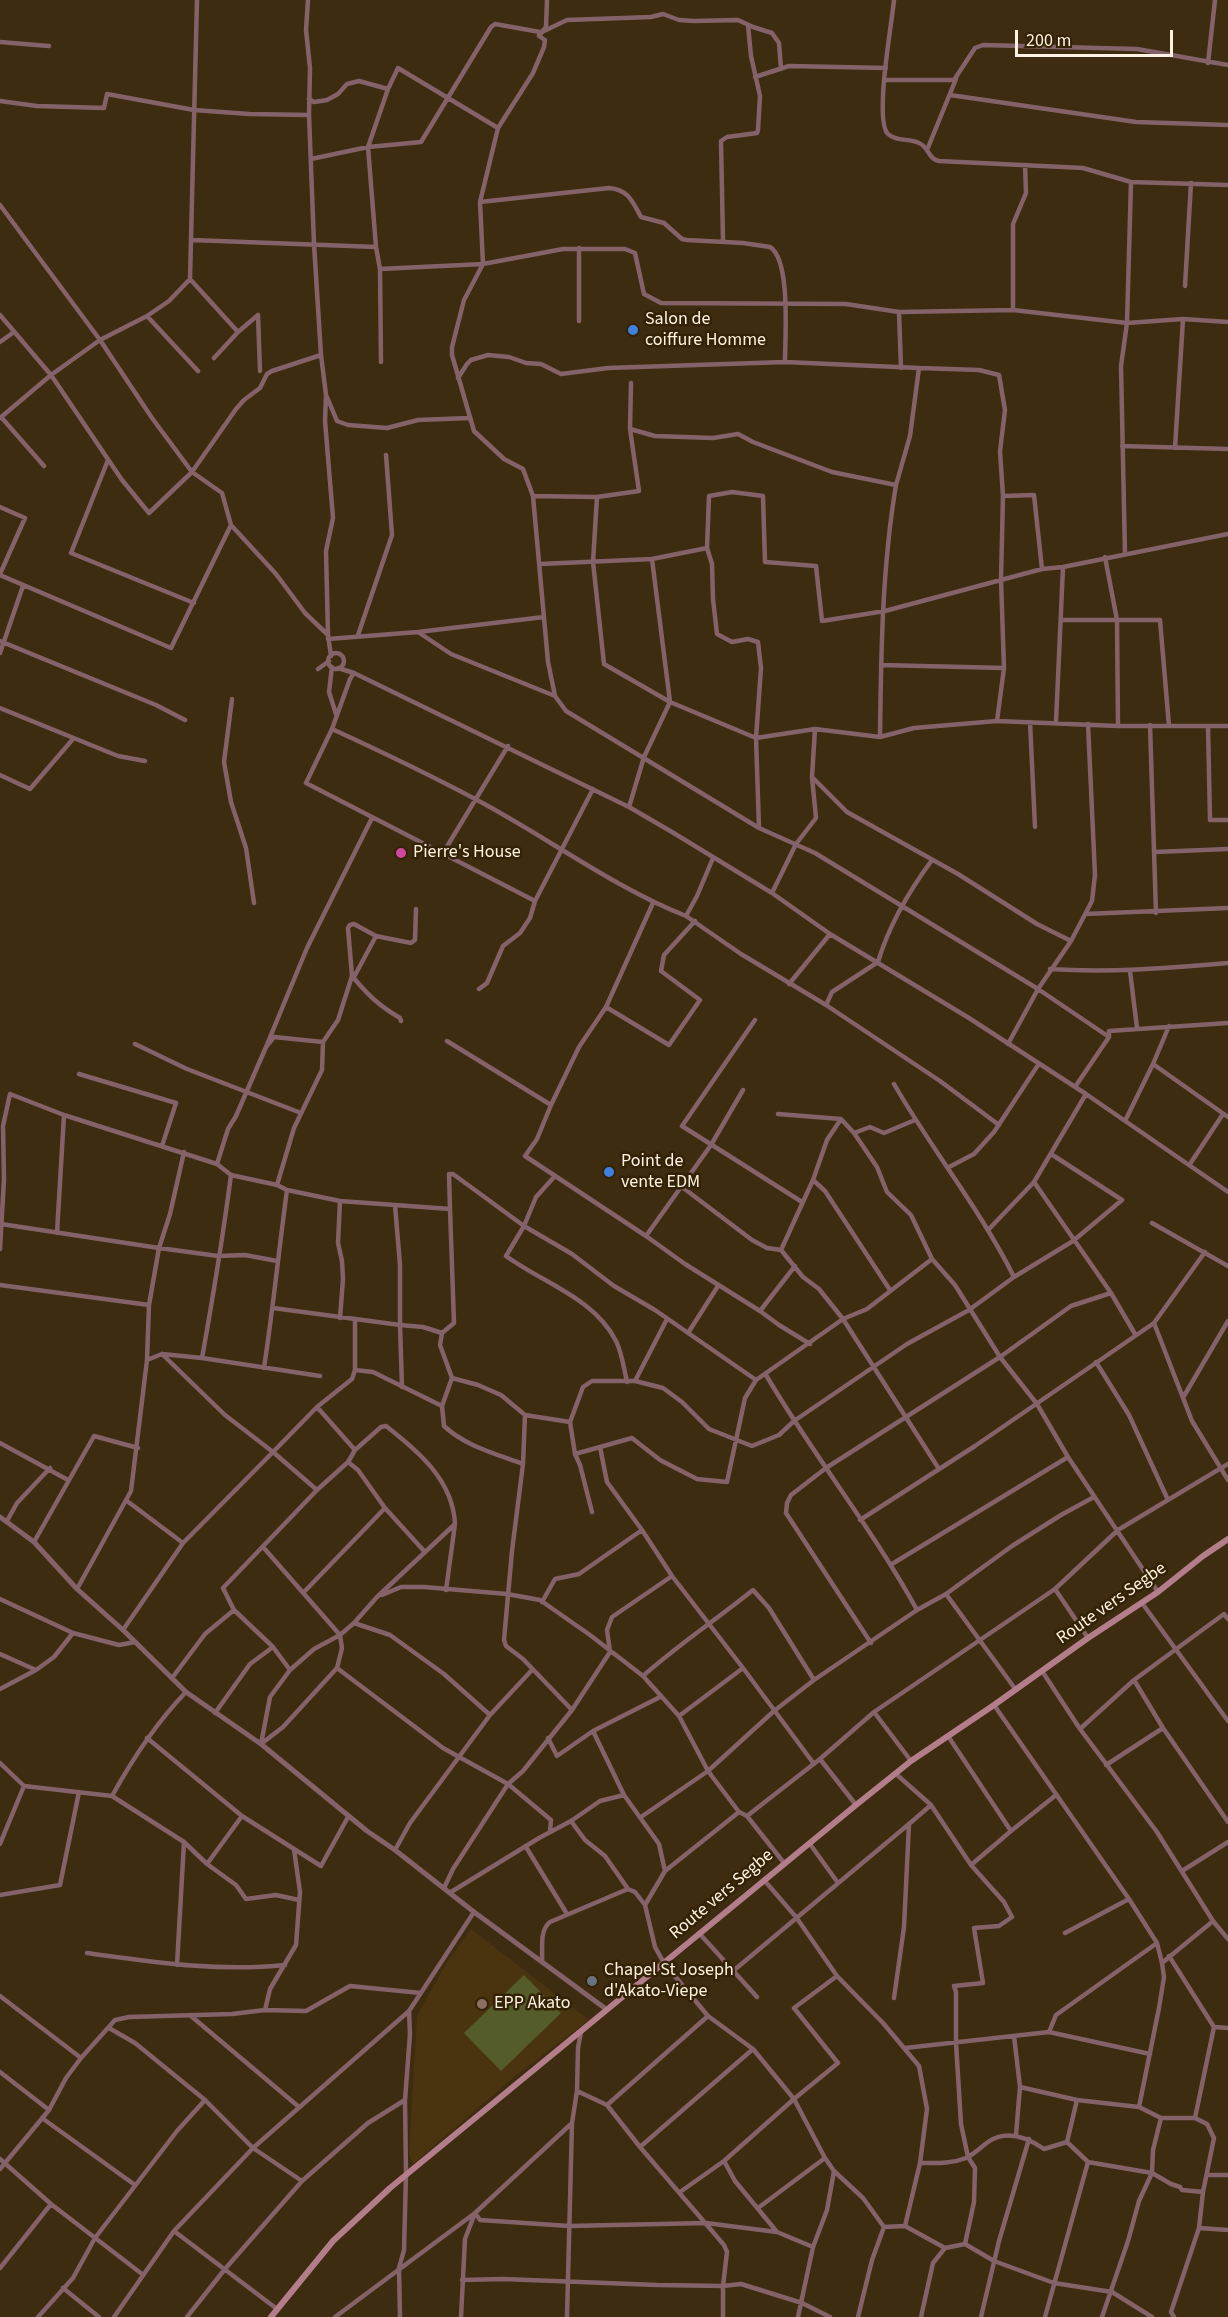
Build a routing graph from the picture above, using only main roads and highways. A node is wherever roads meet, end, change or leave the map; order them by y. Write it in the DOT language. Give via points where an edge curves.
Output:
graph roads {
  1 [pos="1228,1539"];
  2 [pos="270,2317"];
  1 -- 2 [label="main road, Route vers Segbe" via="1158,1592 911,1761 784,1863 406,2174 333,2241"];
}
